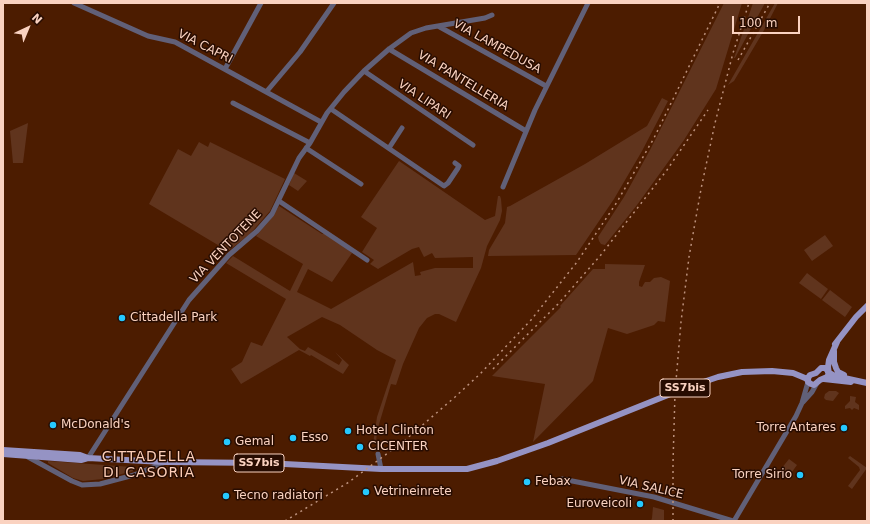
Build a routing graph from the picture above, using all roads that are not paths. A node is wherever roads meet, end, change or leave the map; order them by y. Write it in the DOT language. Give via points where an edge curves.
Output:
graph roads {
  1 [pos="74,3"];
  2 [pos="261,3"];
  3 [pos="334,3"];
  4 [pos="588,3"];
  5 [pos="492,15"];
  6 [pos="438,26"];
  7 [pos="389,49"];
  8 [pos="225,69"];
  9 [pos="364,71"];
  10 [pos="546,86"];
  11 [pos="267,92"];
  12 [pos="233,103"];
  13 [pos="331,109"];
  14 [pos="322,122"];
  15 [pos="402,128"];
  16 [pos="526,131"];
  17 [pos="310,143"];
  18 [pos="473,145"];
  19 [pos="306,148"];
  20 [pos="389,148"];
  21 [pos="455,163"];
  22 [pos="361,184"];
  23 [pos="503,187"];
  24 [pos="279,201"];
  25 [pos="367,260"];
  26 [pos="867,306"];
  27 [pos="837,342"];
  28 [pos="834,348"];
  29 [pos="819,369"];
  30 [pos="828,371"];
  31 [pos="793,373"];
  32 [pos="813,373"];
  33 [pos="851,378"];
  34 [pos="824,379"];
  35 [pos="808,381"];
  36 [pos="818,383"];
  37 [pos="864,383"];
  38 [pos="802,402"];
  39 [pos="4,451"];
  40 [pos="378,454"];
  41 [pos="28,456"];
  42 [pos="88,458"];
  43 [pos="136,461"];
  44 [pos="164,462"];
  45 [pos="381,470"];
  46 [pos="134,474"];
  47 [pos="562,479"];
  48 [pos="734,521"];
  1 -- 8 [label="street, VIA CAPRI" via="148,36 175,42"];
  2 -- 8 [label="street"];
  3 -- 11 [label="street" via="300,52"];
  4 -- 10 [label="street"];
  5 -- 6 [label="street, VIA VENTOTENE"];
  6 -- 7 [label="street, VIA VENTOTENE" via="411,33"];
  6 -- 10 [label="street, VIA LAMPEDUSA"];
  7 -- 9 [label="street, VIA VENTOTENE"];
  7 -- 16 [label="street, VIA PANTELLERIA"];
  8 -- 11 [label="street, VIA CAPRI"];
  9 -- 13 [label="street, VIA VENTOTENE"];
  9 -- 18 [label="street, VIA LIPARI"];
  10 -- 16 [label="street"];
  11 -- 14 [label="street, VIA CAPRI"];
  12 -- 17 [label="street"];
  13 -- 14 [label="street, VIA VENTOTENE"];
  13 -- 20 [label="street"];
  14 -- 17 [label="street, VIA VENTOTENE"];
  15 -- 20 [label="street"];
  16 -- 23 [label="street"];
  17 -- 19 [label="street, VIA VENTOTENE"];
  19 -- 22 [label="street"];
  19 -- 24 [label="street, VIA VENTOTENE" via="292,170"];
  20 -- 21 [label="street" via="444,186 459,166"];
  24 -- 25 [label="street"];
  24 -- 42 [label="street, VIA VENTOTENE" via="272,214 256,231 196,289 112,416"];
  26 -- 27 [label="main road"];
  27 -- 28 [label="main road"];
  27 -- 29 [label="main road"];
  28 -- 30 [label="main road"];
  28 -- 33 [label="main road" via="836,368"];
  29 -- 30 [label="main road" via="825,368"];
  29 -- 32 [label="main road"];
  30 -- 33 [label="main road" via="835,376"];
  30 -- 34 [label="main road" via="828,376"];
  31 -- 32 [label="main road, SS7bis"];
  31 -- 35 [label="main road, SS7bis"];
  31 -- 45 [label="main road, SS7bis" via="753,371 707,380 542,445 481,466 450,470"];
  32 -- 35 [label="main road" via="808,376"];
  33 -- 37 [label="main road"];
  34 -- 36 [label="main road"];
  34 -- 37 [label="main road"];
  35 -- 36 [label="main road" via="813,385"];
  35 -- 38 [label="street"];
  36 -- 38 [label="street"];
  38 -- 48 [label="street"];
  39 -- 41 [label="main road, SS7bis"];
  39 -- 42 [label="main road, SS7bis" via="60,451"];
  40 -- 45 [label="street"];
  41 -- 42 [label="main road, SS7bis" via="81,460"];
  41 -- 46 [label="street" via="82,485 100,484"];
  42 -- 43 [label="main road, SS7bis"];
  43 -- 44 [label="main road, SS7bis"];
  43 -- 46 [label="street" via="141,467"];
  44 -- 45 [label="main road, SS7bis" via="265,463"];
  44 -- 46 [label="street"];
  47 -- 48 [label="street, VIA SALICE" via="654,497"];
}
